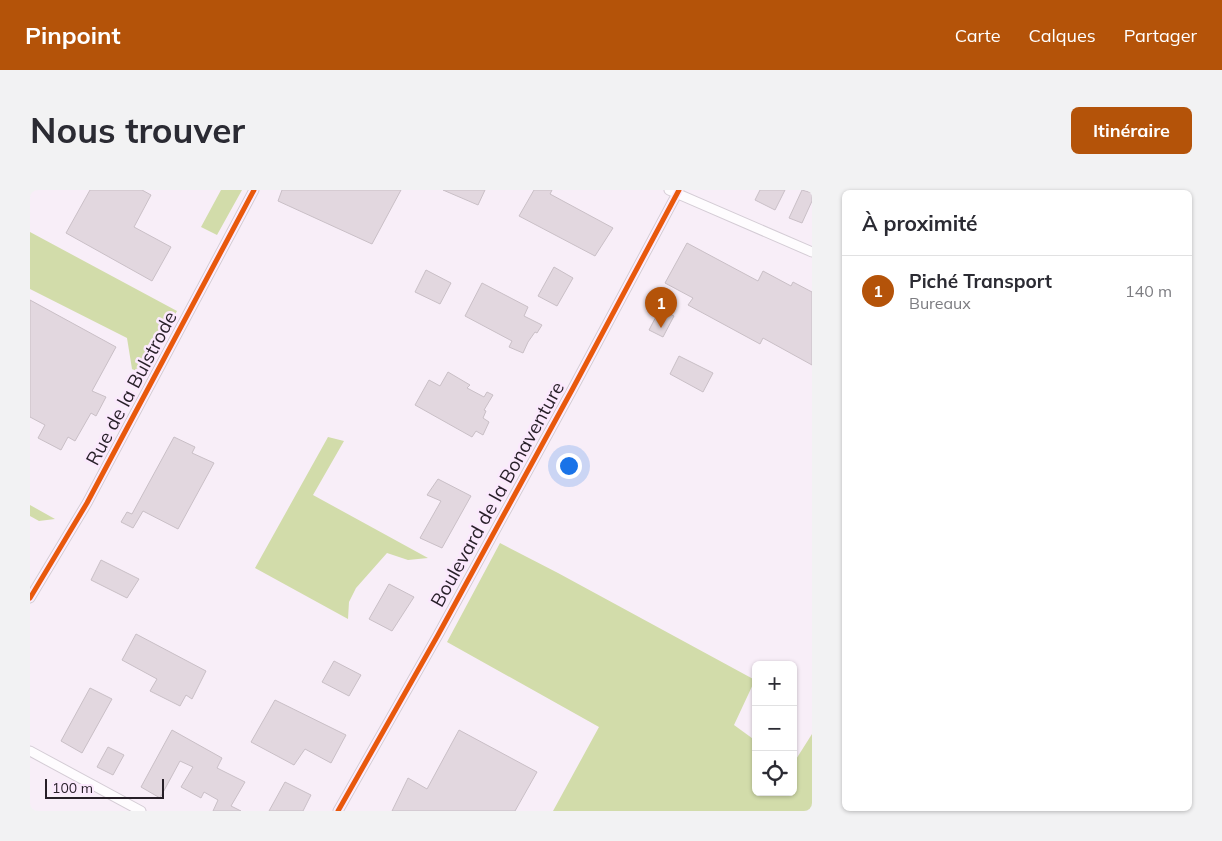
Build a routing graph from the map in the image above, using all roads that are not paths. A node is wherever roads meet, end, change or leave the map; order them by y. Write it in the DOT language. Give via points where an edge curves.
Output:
graph roads {
  1 [pos="254,190"];
  2 [pos="675,191"];
  3 [pos="812,252"];
  4 [pos="30,598"];
  5 [pos="30,751"];
  6 [pos="141,811"];
  7 [pos="338,811"];
  1 -- 4 [label="street, Rue de la Bulstrode" via="87,503"];
  2 -- 3 [label="street"];
  2 -- 7 [label="street, Boulevard de la Bonaventure" via="572,390"];
  5 -- 6 [label="street"];
}
